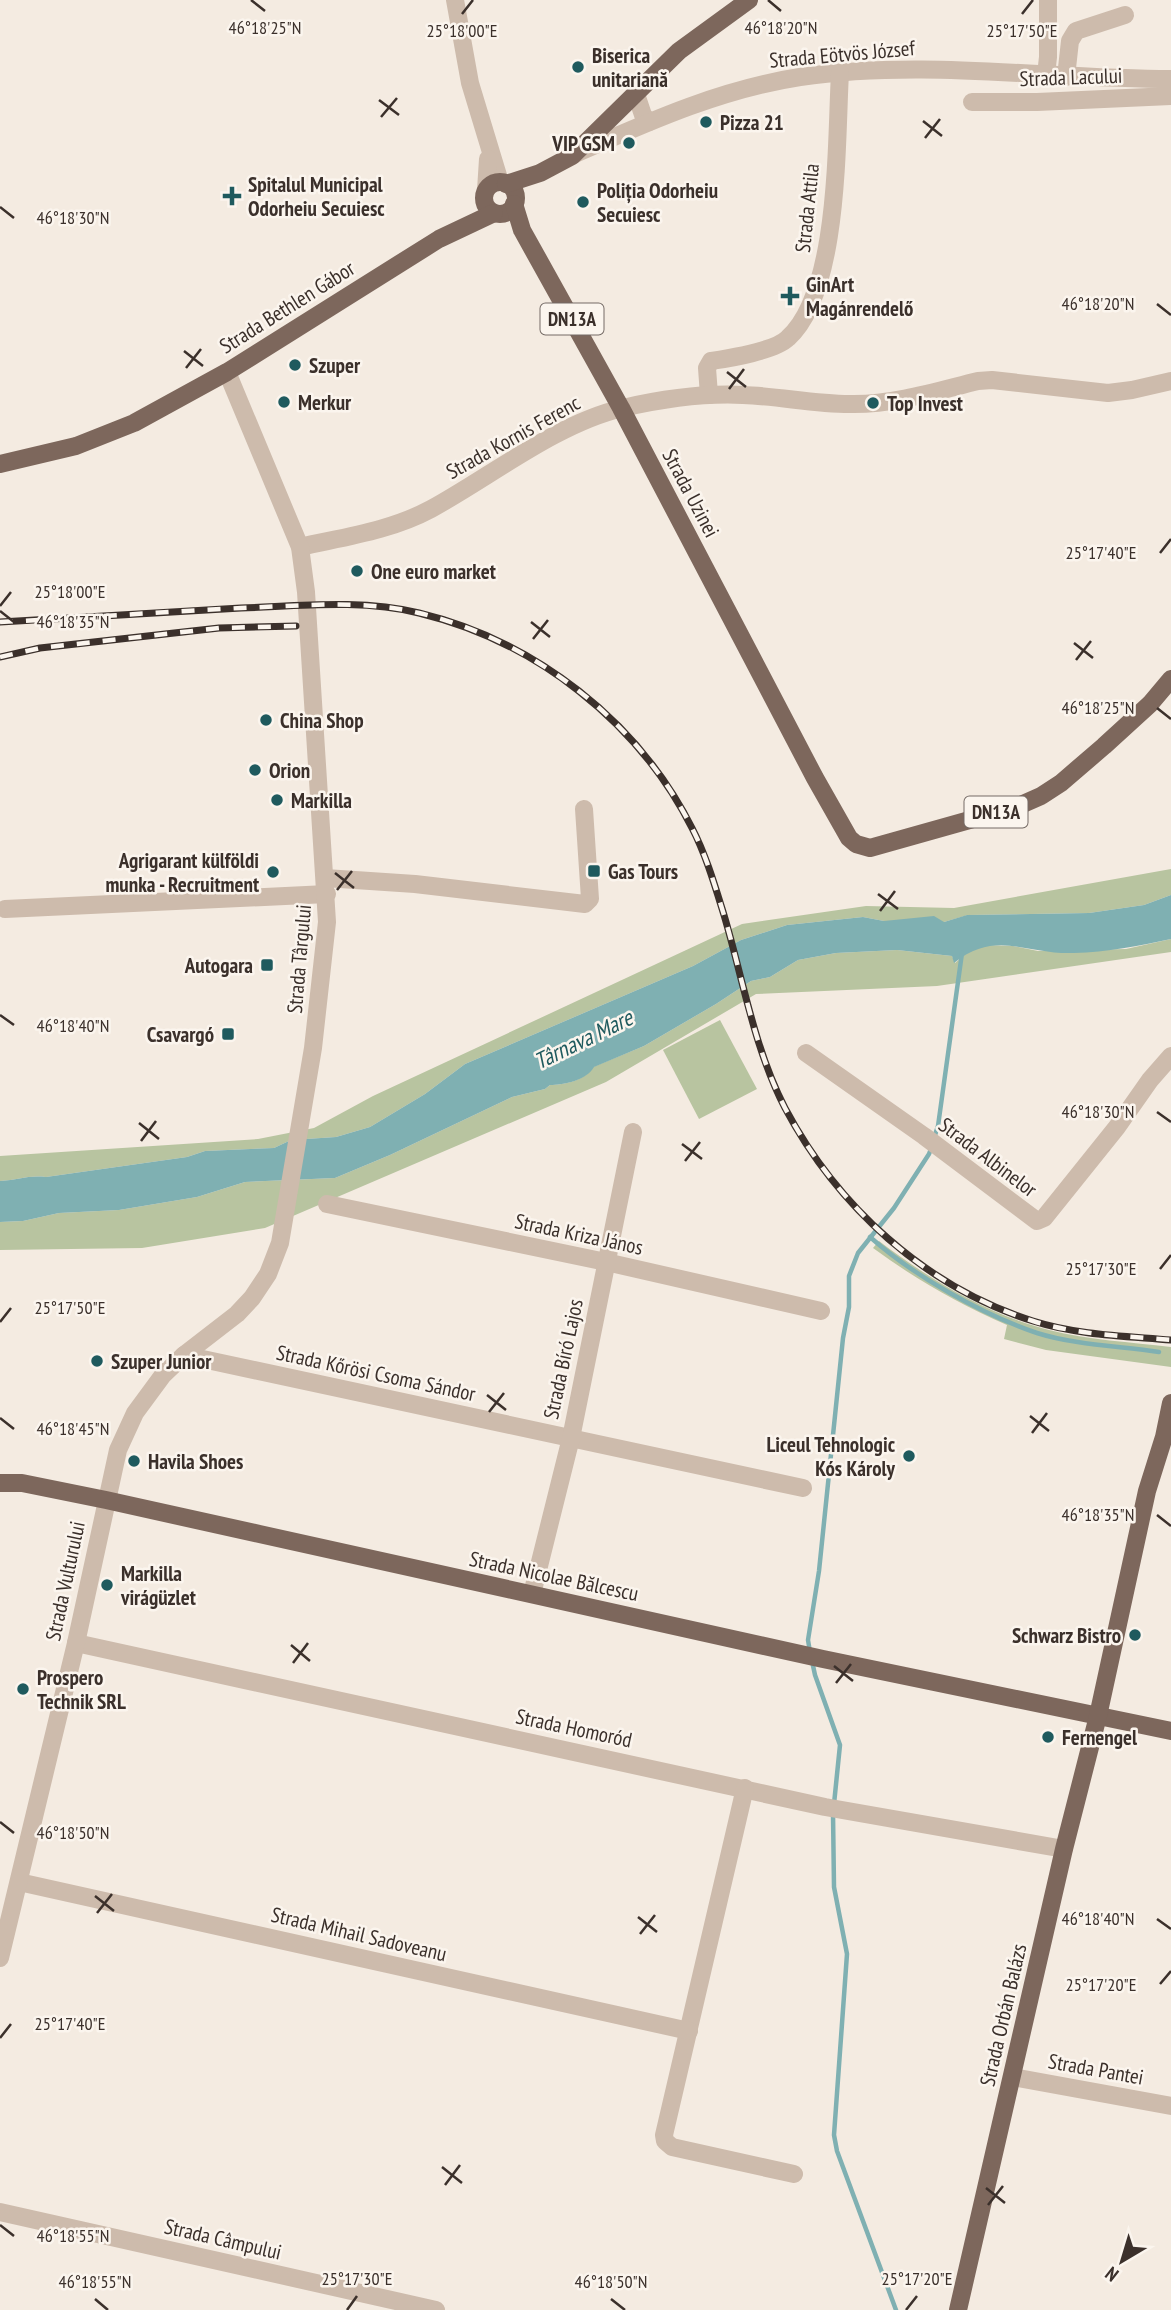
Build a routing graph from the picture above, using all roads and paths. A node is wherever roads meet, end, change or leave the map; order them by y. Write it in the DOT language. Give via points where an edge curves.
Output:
graph roads {
  1 [pos="455,0"];
  2 [pos="749,0"];
  3 [pos="1048,0"];
  4 [pos="1125,15"];
  5 [pos="840,73"];
  6 [pos="1046,75"];
  7 [pos="1066,77"];
  8 [pos="1171,79"];
  9 [pos="636,94"];
  10 [pos="1171,96"];
  11 [pos="972,102"];
  12 [pos="649,121"];
  13 [pos="572,156"];
  14 [pos="501,192"];
  15 [pos="495,213"];
  16 [pos="522,230"];
  17 [pos="439,239"];
  18 [pos="227,372"];
  19 [pos="1171,381"];
  20 [pos="709,395"];
  21 [pos="621,408"];
  22 [pos="0,464"];
  23 [pos="300,547"];
  24 [pos="1171,679"];
  25 [pos="584,809"];
  26 [pos="326,886"];
  27 [pos="5,909"];
  28 [pos="806,1053"];
  29 [pos="1171,1056"];
  30 [pos="633,1132"];
  31 [pos="327,1204"];
  32 [pos="606,1262"];
  33 [pos="821,1311"];
  34 [pos="184,1355"];
  35 [pos="1171,1403"];
  36 [pos="1167,1437"];
  37 [pos="570,1438"];
  38 [pos="0,1483"];
  39 [pos="803,1488"];
  40 [pos="106,1500"];
  41 [pos="532,1594"];
  42 [pos="76,1643"];
  43 [pos="1098,1716"];
  44 [pos="1171,1731"];
  45 [pos="746,1788"];
  46 [pos="1064,1849"];
  47 [pos="19,1882"];
  48 [pos="0,1958"];
  49 [pos="690,2031"];
  50 [pos="1013,2077"];
  51 [pos="1171,2106"];
  52 [pos="793,2174"];
  53 [pos="0,2212"];
  54 [pos="436,2310"];
  55 [pos="958,2310"];
  1 -- 14 [label="street" via="470,83"];
  2 -- 9 [label="main road" via="679,51"];
  3 -- 6 [label="street"];
  4 -- 7 [label="street" via="1076,31 1070,41"];
  5 -- 6 [label="street, Strada Eötvös József" via="947,68"];
  5 -- 12 [label="street, Strada Eötvös József" via="755,86"];
  5 -- 20 [label="street, Strada Attila" via="832,207 816,294 788,339 747,355 711,361 707,368"];
  6 -- 7 [label="street, Strada Eötvös József"];
  7 -- 8 [label="street, Strada Eötvös József"];
  9 -- 12 [label="street"];
  9 -- 13 [label="main road"];
  10 -- 11 [label="street, Strada Lacului"];
  12 -- 13 [label="street, Strada Eötvös József"];
  13 -- 14 [label="main road"];
  14 -- 15 [label="main road, DN13A" via="486,205"];
  14 -- 16 [label="main road, DN13A"];
  14 -- 17 [label="main road"];
  15 -- 16 [label="main road, DN13A"];
  15 -- 17 [label="main road"];
  16 -- 21 [label="main road, Strada Uzinei / DN13A"];
  17 -- 18 [label="main road, Strada Bethlen Gábor"];
  18 -- 22 [label="main road, Strada Bethlen Gábor" via="109,434 47,455"];
  18 -- 23 [label="street, Strada Târgului"];
  19 -- 20 [label="street, Strada Kornis Ferenc" via="1108,393 985,380 884,403 850,405"];
  20 -- 21 [label="street, Strada Kornis Ferenc"];
  21 -- 23 [label="street, Strada Kornis Ferenc" via="564,431 405,521"];
  21 -- 24 [label="main road, Strada Uzinei / DN13A" via="815,778 856,844 870,848 1041,796 1104,747"];
  23 -- 26 [label="street, Strada Târgului" via="309,617"];
  25 -- 26 [label="street" via="590,900 585,905 415,884"];
  26 -- 27 [label="street"];
  26 -- 34 [label="street, Strada Târgului" via="327,922 313,1048 280,1243 259,1289 237,1314"];
  28 -- 29 [label="street, Strada Albinelor" via="1037,1222"];
  30 -- 32 [label="street, Strada Bíró Lajos"];
  31 -- 32 [label="street, Strada Kriza János"];
  32 -- 33 [label="street, Strada Kriza János"];
  32 -- 37 [label="street, Strada Bíró Lajos"];
  34 -- 37 [label="street, Strada Kőrösi Csoma Sándor"];
  34 -- 40 [label="street, Strada Târgului" via="135,1413 118,1450"];
  35 -- 36 [label="main road, Strada Orbán Balázs"];
  36 -- 43 [label="main road, Strada Orbán Balázs" via="1147,1491"];
  37 -- 39 [label="street, Strada Kőrösi Csoma Sándor"];
  37 -- 41 [label="street, Strada Bíró Lajos"];
  38 -- 40 [label="main road, Strada Nicolae Bălcescu"];
  40 -- 41 [label="main road, Strada Nicolae Bălcescu"];
  40 -- 42 [label="street, Strada Vulturului"];
  41 -- 43 [label="main road, Strada Nicolae Bălcescu"];
  42 -- 45 [label="street, Strada Homoród"];
  42 -- 47 [label="street, Strada Vulturului"];
  43 -- 44 [label="main road, Strada Nicolae Bălcescu"];
  43 -- 46 [label="main road, Strada Orbán Balázs"];
  45 -- 46 [label="street, Strada Homoród"];
  45 -- 49 [label="street"];
  46 -- 50 [label="main road, Strada Orbán Balázs"];
  47 -- 48 [label="street, Strada Vulturului"];
  47 -- 49 [label="street, Strada Mihail Sadoveanu"];
  49 -- 52 [label="street" via="665,2141 672,2147"];
  50 -- 51 [label="street, Strada Pantei"];
  50 -- 55 [label="main road, Strada Orbán Balázs"];
  53 -- 54 [label="street, Strada Câmpului"];
}
